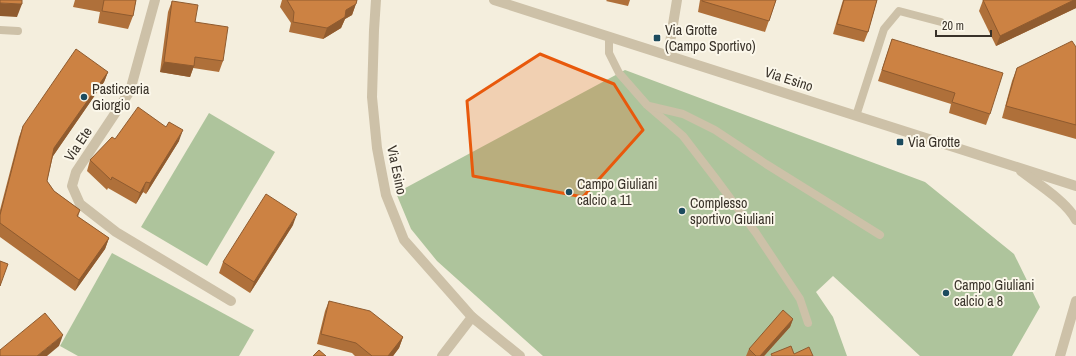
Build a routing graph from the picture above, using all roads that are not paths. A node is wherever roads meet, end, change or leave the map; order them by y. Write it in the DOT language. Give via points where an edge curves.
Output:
graph roads {
  1 [pos="155,0"];
  2 [pos="376,0"];
  3 [pos="494,0"];
  4 [pos="677,0"];
  5 [pos="940,22"];
  6 [pos="0,30"];
  7 [pos="18,31"];
  8 [pos="609,37"];
  9 [pos="668,55"];
  10 [pos="647,105"];
  11 [pos="856,116"];
  12 [pos="1014,166"];
  13 [pos="1076,186"];
  14 [pos="1076,220"];
  15 [pos="880,235"];
  16 [pos="231,301"];
  17 [pos="1076,301"];
  18 [pos="472,317"];
  19 [pos="808,323"];
  20 [pos="442,356"];
  21 [pos="520,356"];
  22 [pos="1060,356"];
  1 -- 16 [label="street, Via Ete" via="130,91 76,172 72,186 80,204 116,232"];
  2 -- 18 [label="street, Via Esino" via="372,97 377,148 386,195 404,240"];
  3 -- 8 [label="street, Via Esino"];
  4 -- 9 [label="street"];
  5 -- 11 [label="lane" via="898,11 884,29"];
  6 -- 7 [label="lane"];
  8 -- 9 [label="street, Via Esino"];
  8 -- 10 [label="lane" via="609,53 619,73"];
  9 -- 11 [label="street, Via Esino"];
  10 -- 15 [label="lane" via="683,114 715,130"];
  10 -- 19 [label="lane" via="683,136 756,233 800,299"];
  11 -- 12 [label="street, Via Esino"];
  12 -- 13 [label="street, Via Esino"];
  12 -- 14 [label="street" via="1059,200 1072,212"];
  17 -- 22 [label="street"];
  18 -- 20 [label="street"];
  18 -- 21 [label="street, Via Esino"];
}
